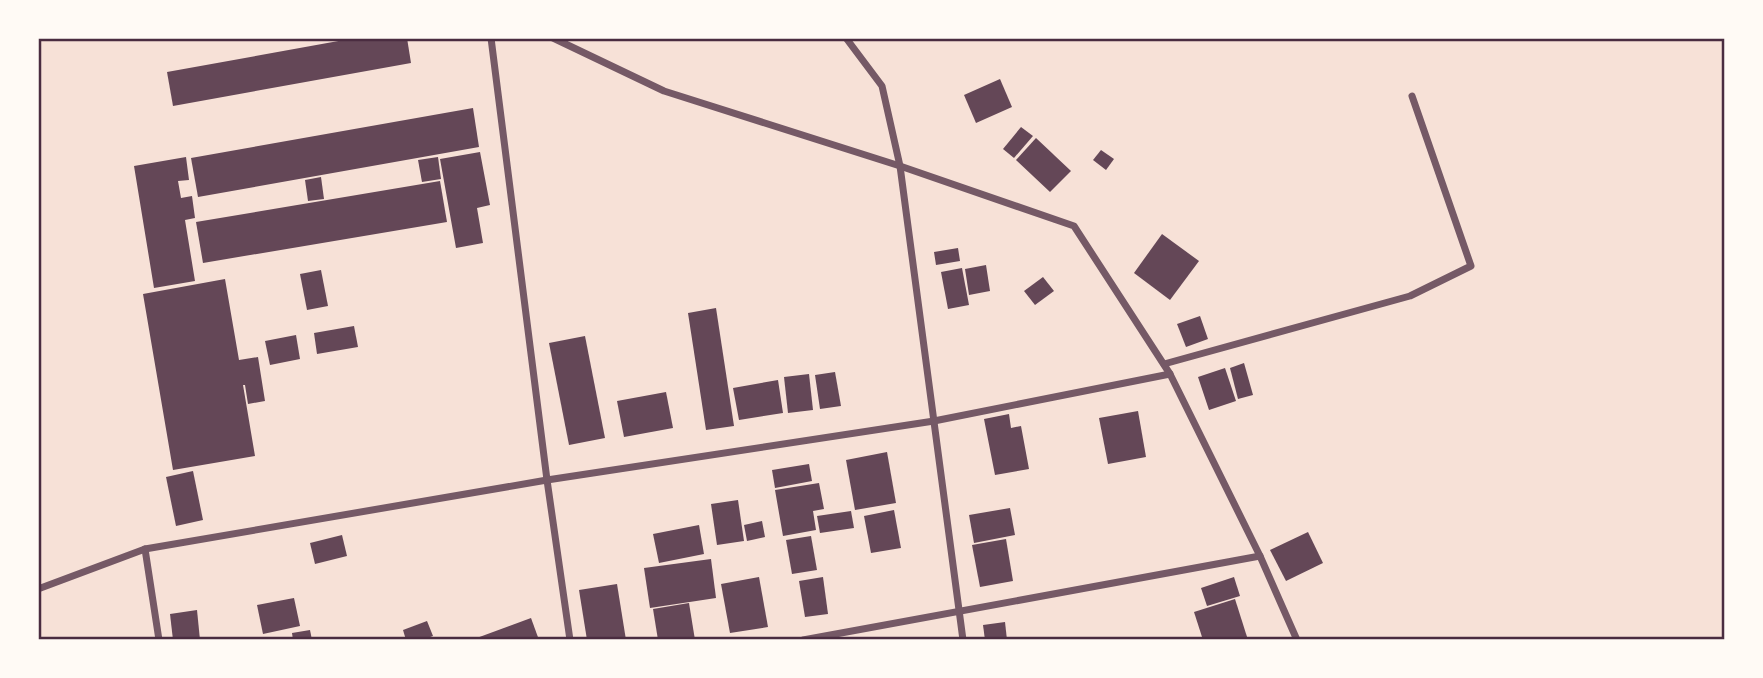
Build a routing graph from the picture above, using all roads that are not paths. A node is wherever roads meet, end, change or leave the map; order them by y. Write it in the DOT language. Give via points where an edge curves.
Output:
graph roads {
  1 [pos="491,38"];
  2 [pos="553,38"];
  3 [pos="846,38"];
  4 [pos="1412,96"];
  5 [pos="900,166"];
  6 [pos="1164,364"];
  7 [pos="1170,374"];
  8 [pos="934,421"];
  9 [pos="547,480"];
  10 [pos="145,550"];
  11 [pos="1260,556"];
  12 [pos="38,589"];
  13 [pos="959,611"];
  14 [pos="159,639"];
  15 [pos="570,639"];
  16 [pos="803,639"];
  17 [pos="963,639"];
  18 [pos="1297,639"];
  1 -- 9 [label="street"];
  2 -- 5 [label="street" via="664,90"];
  3 -- 5 [label="street" via="882,86"];
  4 -- 6 [label="street" via="1471,266 1410,296"];
  5 -- 6 [label="street" via="1074,226"];
  5 -- 8 [label="street"];
  6 -- 7 [label="street"];
  7 -- 8 [label="street"];
  7 -- 11 [label="street"];
  8 -- 9 [label="street"];
  8 -- 13 [label="street"];
  9 -- 10 [label="street"];
  9 -- 15 [label="street"];
  10 -- 12 [label="street"];
  10 -- 14 [label="street"];
  11 -- 13 [label="street"];
  11 -- 18 [label="street"];
  13 -- 16 [label="street"];
  13 -- 17 [label="street"];
}
